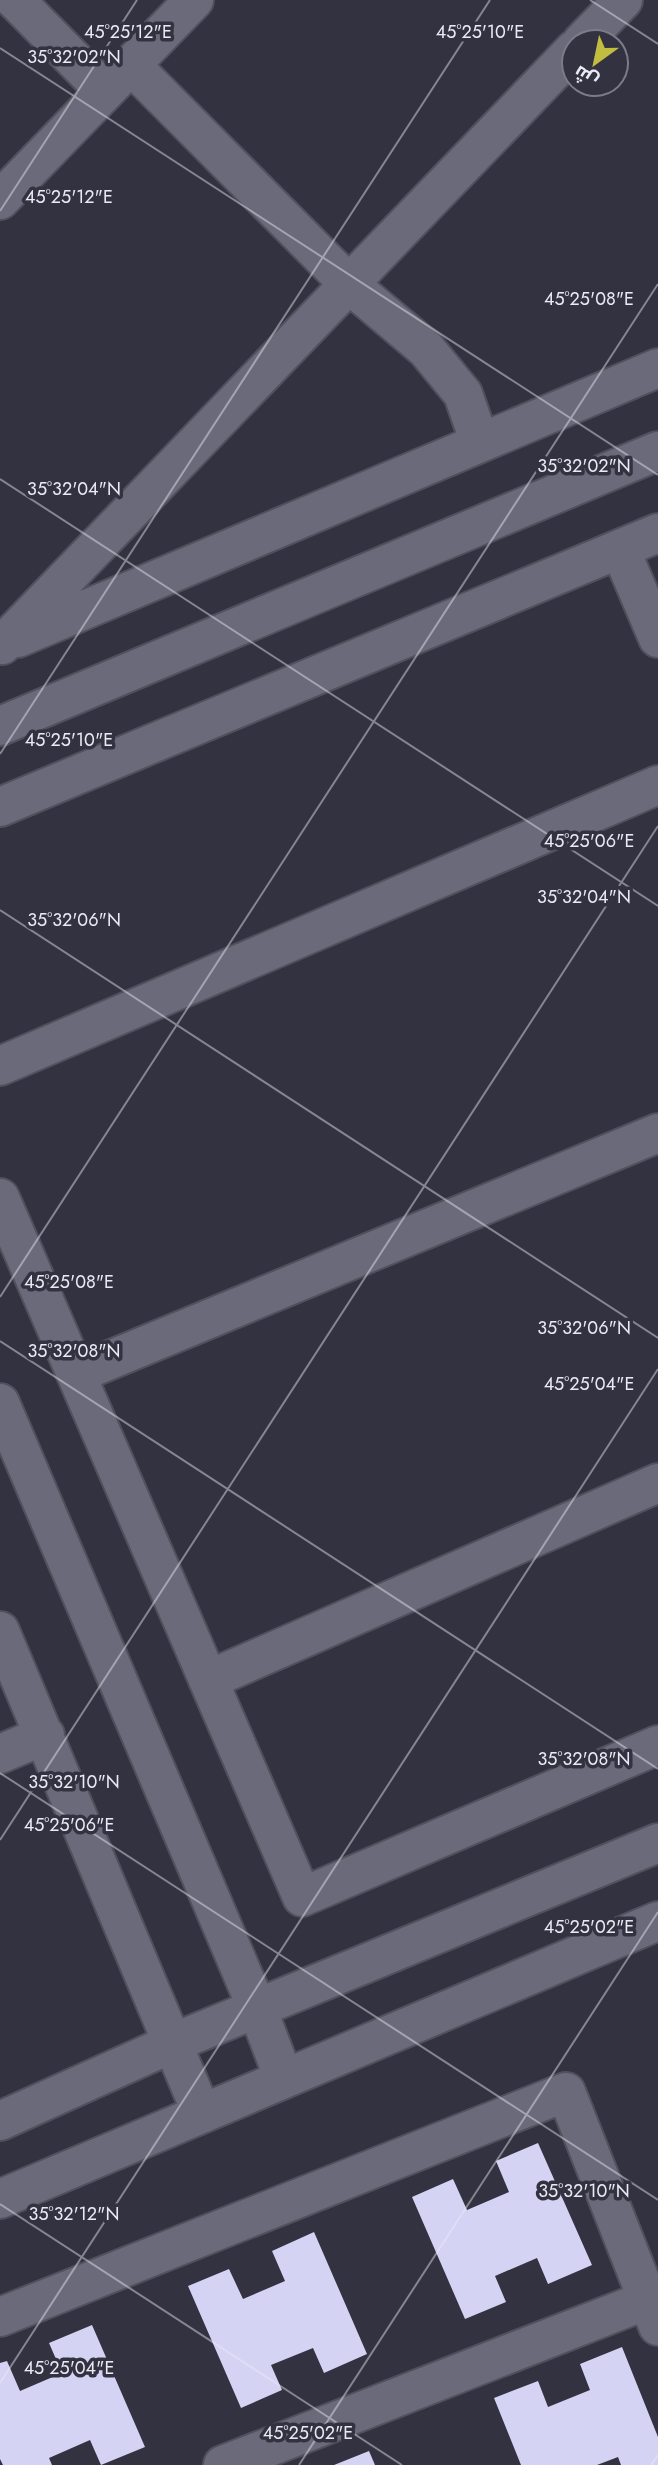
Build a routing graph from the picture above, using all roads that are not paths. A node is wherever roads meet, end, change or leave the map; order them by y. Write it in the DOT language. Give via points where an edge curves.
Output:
graph roads {
  1 [pos="15,0"];
  2 [pos="194,0"];
  3 [pos="622,0"];
  4 [pos="595,28"];
  5 [pos="560,65"];
  6 [pos="118,78"];
  7 [pos="0,200"];
  8 [pos="349,284"];
  9 [pos="658,368"];
  10 [pos="480,443"];
  11 [pos="658,451"];
  12 [pos="658,533"];
  13 [pos="620,549"];
  14 [pos="658,638"];
  15 [pos="1,645"];
  16 [pos="0,726"];
  17 [pos="658,785"];
  18 [pos="0,807"];
  19 [pos="0,1066"];
  20 [pos="658,1133"];
  21 [pos="0,1198"];
  22 [pos="76,1374"];
  23 [pos="0,1403"];
  24 [pos="658,1483"];
  25 [pos="0,1630"];
  26 [pos="208,1680"];
  27 [pos="45,1735"];
  28 [pos="658,1745"];
  29 [pos="0,1754"];
  30 [pos="658,1843"];
  31 [pos="658,1921"];
  32 [pos="257,2008"];
  33 [pos="175,2042"];
  34 [pos="284,2079"];
  35 [pos="202,2114"];
  36 [pos="0,2121"];
  37 [pos="0,2199"];
  38 [pos="653,2313"];
  39 [pos="0,2317"];
  40 [pos="223,2465"];
  1 -- 6 [label="street"];
  2 -- 6 [label="street"];
  3 -- 4 [label="street"];
  5 -- 8 [label="street"];
  6 -- 7 [label="street"];
  6 -- 8 [label="street"];
  8 -- 10 [label="street" via="426,349 463,394"];
  8 -- 15 [label="street"];
  9 -- 10 [label="street"];
  10 -- 15 [label="street"];
  11 -- 16 [label="street"];
  12 -- 13 [label="street"];
  13 -- 14 [label="street"];
  13 -- 18 [label="street"];
  17 -- 19 [label="street"];
  20 -- 22 [label="street"];
  21 -- 22 [label="street"];
  22 -- 26 [label="street"];
  23 -- 32 [label="street"];
  24 -- 26 [label="street"];
  25 -- 27 [label="street"];
  26 -- 28 [label="street" via="302,1897"];
  27 -- 29 [label="street"];
  27 -- 33 [label="street"];
  30 -- 32 [label="street"];
  31 -- 34 [label="street"];
  32 -- 33 [label="street"];
  32 -- 34 [label="street"];
  33 -- 35 [label="street"];
  33 -- 36 [label="street"];
  34 -- 35 [label="street"];
  35 -- 37 [label="street"];
  38 -- 39 [label="street" via="566,2092"];
  38 -- 40 [label="street"];
}
